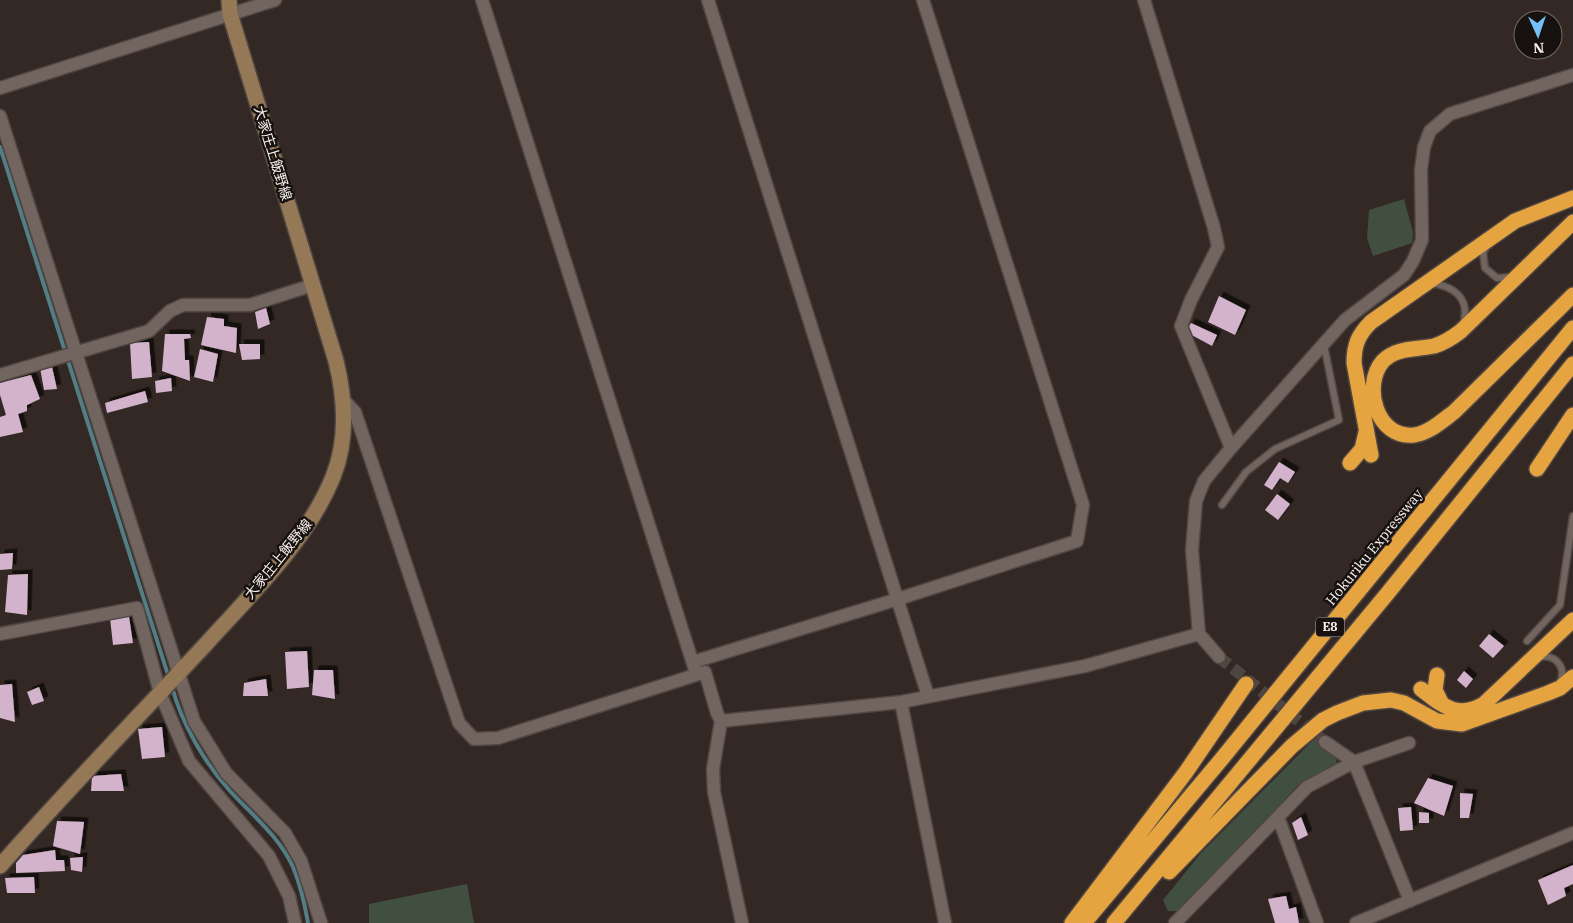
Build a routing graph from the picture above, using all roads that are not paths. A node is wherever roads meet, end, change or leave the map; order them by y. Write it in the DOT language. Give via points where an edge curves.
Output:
graph roads {
  1 [pos="275,0"];
  2 [pos="482,0"];
  3 [pos="708,0"];
  4 [pos="923,0"];
  5 [pos="1144,0"];
  6 [pos="230,7"];
  7 [pos="1573,75"];
  8 [pos="0,88"];
  9 [pos="0,116"];
  10 [pos="1573,198"];
  11 [pos="1573,222"];
  12 [pos="1489,239"];
  13 [pos="1521,274"];
  14 [pos="1428,283"];
  15 [pos="313,284"];
  16 [pos="1573,295"];
  17 [pos="1573,328"];
  18 [pos="1461,332"];
  19 [pos="1323,344"];
  20 [pos="76,354"];
  21 [pos="1573,364"];
  22 [pos="0,375"];
  23 [pos="343,399"];
  24 [pos="1573,415"];
  25 [pos="1366,429"];
  26 [pos="1230,448"];
  27 [pos="1371,454"];
  28 [pos="1350,463"];
  29 [pos="1537,469"];
  30 [pos="1222,505"];
  31 [pos="1573,516"];
  32 [pos="898,599"];
  33 [pos="156,603"];
  34 [pos="137,608"];
  35 [pos="1573,620"];
  36 [pos="0,634"];
  37 [pos="1199,634"];
  38 [pos="1528,641"];
  39 [pos="1220,656"];
  40 [pos="1533,659"];
  41 [pos="692,662"];
  42 [pos="696,674"];
  43 [pos="1437,675"];
  44 [pos="177,676"];
  45 [pos="1573,677"];
  46 [pos="1246,684"];
  47 [pos="1421,689"];
  48 [pos="162,691"];
  49 [pos="1548,694"];
  50 [pos="928,696"];
  51 [pos="901,702"];
  52 [pos="1444,706"];
  53 [pos="721,721"];
  54 [pos="1325,742"];
  55 [pos="1409,743"];
  56 [pos="1354,762"];
  57 [pos="1278,817"];
  58 [pos="1573,833"];
  59 [pos="0,866"];
  60 [pos="1410,901"];
  61 [pos="295,923"];
  62 [pos="321,923"];
  63 [pos="742,923"];
  64 [pos="945,923"];
  65 [pos="1072,923"];
  66 [pos="1084,923"];
  67 [pos="1114,923"];
  68 [pos="1123,923"];
  69 [pos="1175,923"];
  70 [pos="1317,923"];
  71 [pos="1356,923"];
  1 -- 6 [label="street"];
  2 -- 41 [label="street"];
  3 -- 32 [label="street"];
  4 -- 32 [label="street" via="1083,505 1077,541"];
  5 -- 26 [label="street" via="1218,247 1181,326"];
  6 -- 8 [label="street"];
  6 -- 15 [label="main road, 大家庄上飯野線"];
  7 -- 19 [label="street" via="1450,114 1430,131 1421,170 1422,240 1413,261 1404,275 1366,302"];
  9 -- 20 [label="street"];
  10 -- 12 [label="highway" via="1527,215"];
  11 -- 13 [label="highway"];
  12 -- 13 [label="lane" via="1483,261 1491,274 1508,278"];
  12 -- 14 [label="highway"];
  13 -- 18 [label="highway"];
  14 -- 18 [label="lane" via="1448,287 1460,296 1465,310"];
  14 -- 25 [label="highway" via="1371,322 1359,335 1354,348 1354,363"];
  15 -- 20 [label="street" via="250,305 183,305 170,311 149,331"];
  15 -- 23 [label="main road, 大家庄上飯野線" via="336,361"];
  16 -- 18 [label="highway" via="1437,425 1415,435 1392,431 1379,414 1373,384 1383,361 1393,353 1432,346"];
  17 -- 66 [label="highway, Hokuriku Expressway / E8"];
  19 -- 26 [label="street"];
  19 -- 30 [label="lane" via="1339,420 1275,448 1246,472"];
  20 -- 22 [label="street"];
  20 -- 33 [label="street"];
  21 -- 67 [label="highway, E8"];
  23 -- 42 [label="street" via="355,412 459,723 474,739 498,738"];
  23 -- 44 [label="main road, 大家庄上飯野線" via="339,456 320,506 304,531"];
  24 -- 29 [label="highway"];
  25 -- 27 [label="highway"];
  25 -- 28 [label="highway" via="1362,449"];
  26 -- 37 [label="street" via="1204,481 1196,502 1192,550"];
  31 -- 38 [label="lane" via="1560,605"];
  32 -- 41 [label="street"];
  32 -- 50 [label="street"];
  33 -- 34 [label="street"];
  33 -- 44 [label="street"];
  34 -- 36 [label="street"];
  34 -- 48 [label="street"];
  35 -- 40 [label="highway"];
  37 -- 39 [label="street"];
  37 -- 50 [label="street" via="1085,666"];
  40 -- 49 [label="lane" via="1546,656 1560,664 1561,679"];
  40 -- 52 [label="highway" via="1474,710 1452,710"];
  41 -- 42 [label="street"];
  42 -- 53 [label="street" via="705,672"];
  43 -- 52 [label="highway" via="1435,690"];
  44 -- 48 [label="main road, 大家庄上飯野線"];
  44 -- 62 [label="street" via="194,721 226,773 285,833 301,861"];
  45 -- 49 [label="highway"];
  46 -- 65 [label="highway" via="1186,772"];
  47 -- 52 [label="highway"];
  48 -- 59 [label="main road, 大家庄上飯野線" via="72,784"];
  48 -- 61 [label="street" via="189,761 269,856 289,896"];
  49 -- 68 [label="highway" via="1462,724 1437,721 1404,703 1391,700 1363,703 1324,720 1292,746 1196,842"];
  50 -- 51 [label="street"];
  51 -- 53 [label="street"];
  51 -- 64 [label="street"];
  53 -- 63 [label="street" via="713,769 714,792"];
  54 -- 56 [label="street"];
  55 -- 56 [label="street"];
  56 -- 57 [label="street" via="1307,787"];
  56 -- 60 [label="street"];
  57 -- 69 [label="street"];
  57 -- 70 [label="street"];
  58 -- 60 [label="street"];
  60 -- 71 [label="street"];
}
